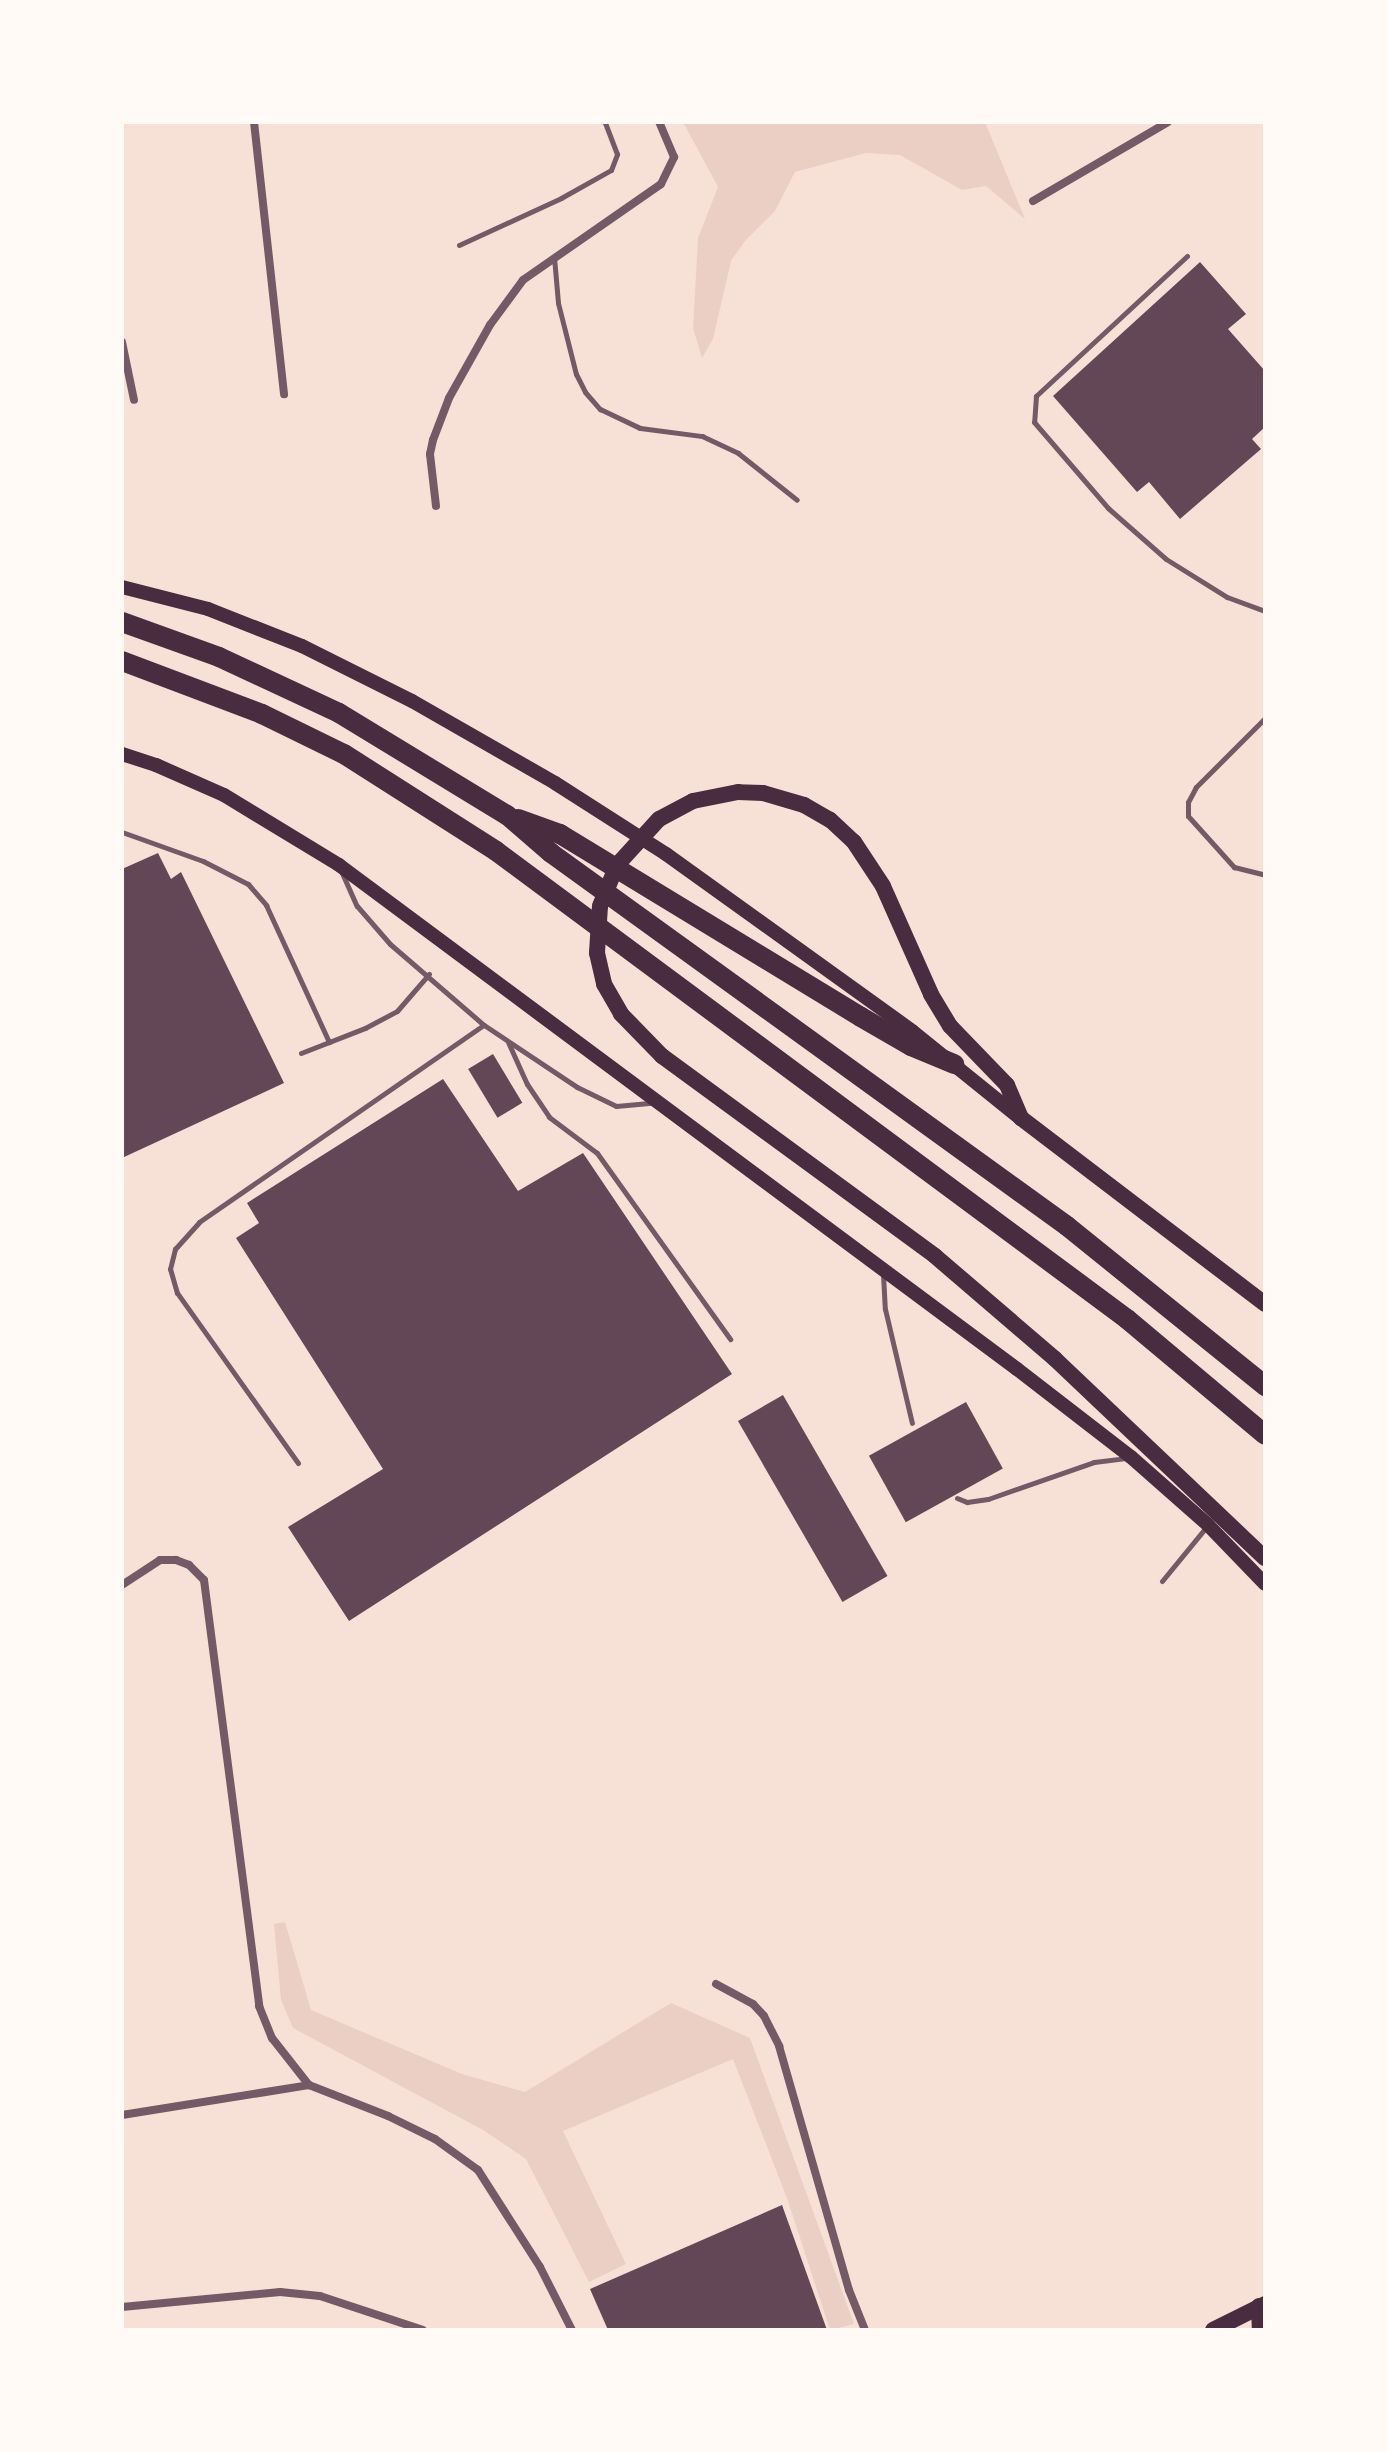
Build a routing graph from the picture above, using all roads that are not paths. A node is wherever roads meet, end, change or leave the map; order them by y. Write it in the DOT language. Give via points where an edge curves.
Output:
graph roads {
  1 [pos="254,122"];
  2 [pos="605,122"];
  3 [pos="659,122"];
  4 [pos="1168,122"];
  5 [pos="1033,201"];
  6 [pos="459,245"];
  7 [pos="553,256"];
  8 [pos="1187,256"];
  9 [pos="122,342"];
  10 [pos="284,394"];
  11 [pos="134,400"];
  12 [pos="797,500"];
  13 [pos="436,506"];
  14 [pos="122,587"];
  15 [pos="1265,611"];
  16 [pos="122,622"];
  17 [pos="122,661"];
  18 [pos="1265,718"];
  19 [pos="122,754"];
  20 [pos="507,815"];
  21 [pos="122,832"];
  22 [pos="339,865"];
  23 [pos="1265,875"];
  24 [pos="429,974"];
  25 [pos="484,1025"];
  26 [pos="329,1042"];
  27 [pos="508,1042"];
  28 [pos="301,1053"];
  29 [pos="954,1064"];
  30 [pos="661,1102"];
  31 [pos="1021,1118"];
  32 [pos="883,1270"];
  33 [pos="1265,1304"];
  34 [pos="730,1339"];
  35 [pos="1265,1386"];
  36 [pos="912,1423"];
  37 [pos="1265,1435"];
  38 [pos="1131,1457"];
  39 [pos="298,1463"];
  40 [pos="957,1498"];
  41 [pos="1208,1525"];
  42 [pos="1265,1558"];
  43 [pos="1162,1581"];
  44 [pos="1265,1584"];
  45 [pos="122,1585"];
  46 [pos="716,1984"];
  47 [pos="309,2085"];
  48 [pos="122,2115"];
  49 [pos="1262,2305"];
  50 [pos="122,2307"];
  51 [pos="423,2330"];
  52 [pos="572,2330"];
  53 [pos="865,2330"];
  54 [pos="1213,2330"];
  55 [pos="1260,2330"];
  1 -- 10 [label="street"];
  2 -- 6 [label="lane" via="617,154 611,170"];
  3 -- 7 [label="street" via="674,157 661,184"];
  4 -- 5 [label="street"];
  7 -- 12 [label="lane" via="558,303 576,374 600,409 640,428 702,436 738,453"];
  7 -- 13 [label="street" via="523,280 490,325 449,398 430,454"];
  8 -- 15 [label="lane" via="1036,396 1034,422 1108,508 1166,559 1227,597"];
  9 -- 11 [label="street"];
  14 -- 29 [label="main road" via="208,609 302,646 555,783 666,854"];
  16 -- 20 [label="highway" via="219,657 339,713"];
  17 -- 37 [label="highway" via="248,708 344,754 496,851 1127,1319"];
  18 -- 23 [label="lane" via="1196,787 1188,802 1188,816 1234,867"];
  19 -- 22 [label="main road" via="224,795"];
  20 -- 29 [label="highway" via="560,834 861,1017"];
  20 -- 35 [label="highway" via="551,853 1067,1226"];
  21 -- 26 [label="lane" via="203,861 248,884 266,905"];
  22 -- 24 [label="lane" via="357,906 390,944"];
  22 -- 30 [label="main road"];
  24 -- 25 [label="lane"];
  24 -- 26 [label="lane" via="397,1011"];
  25 -- 27 [label="lane"];
  25 -- 39 [label="lane" via="199,1222 175,1249 170,1269 177,1293"];
  26 -- 28 [label="lane"];
  27 -- 30 [label="lane" via="616,1106"];
  27 -- 34 [label="lane" via="549,1117 597,1153"];
  29 -- 31 [label="main road"];
  30 -- 32 [label="main road"];
  31 -- 33 [label="main road"];
  31 -- 42 [label="main road" via="1007,1085 950,1026 883,886 854,842 830,820 804,805 763,793 693,801 659,819 617,865 600,906 597,953 604,984 621,1014 662,1056 935,1256 1055,1359"];
  32 -- 36 [label="lane" via="885,1309"];
  32 -- 38 [label="main road"];
  38 -- 40 [label="lane" via="1094,1462 988,1499"];
  38 -- 41 [label="main road"];
  41 -- 43 [label="lane"];
  41 -- 44 [label="main road"];
  45 -- 47 [label="street" via="160,1560 176,1560 200,1573 259,2006 272,2038"];
  46 -- 53 [label="street" via="753,2004 779,2046"];
  47 -- 48 [label="street"];
  47 -- 52 [label="street" via="435,2139 478,2170 540,2267"];
  49 -- 54 [label="main road"];
  49 -- 55 [label="main road"];
  50 -- 51 [label="street" via="280,2292 320,2296"];
}
